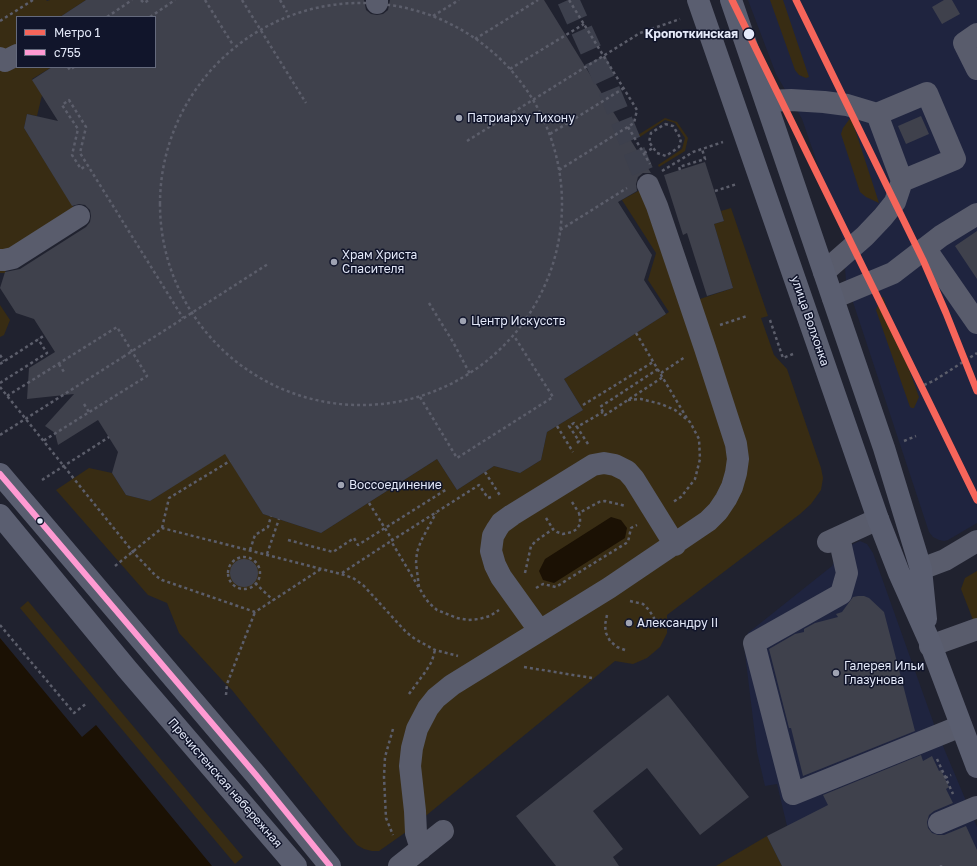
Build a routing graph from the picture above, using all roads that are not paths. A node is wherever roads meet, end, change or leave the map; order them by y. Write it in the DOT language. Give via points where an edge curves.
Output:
graph roads {
  1 [pos="698,0"];
  2 [pos="731,0"];
  3 [pos="977,34"];
  4 [pos="977,69"];
  5 [pos="766,101"];
  6 [pos="877,114"];
  7 [pos="649,175"];
  8 [pos="902,181"];
  9 [pos="977,214"];
  10 [pos="79,216"];
  11 [pos="925,248"];
  12 [pos="0,260"];
  13 [pos="824,272"];
  14 [pos="833,298"];
  15 [pos="977,323"];
  16 [pos="0,474"];
  17 [pos="0,515"];
  18 [pos="878,519"];
  19 [pos="977,541"];
  20 [pos="674,545"];
  21 [pos="921,568"];
  22 [pos="977,629"];
  23 [pos="539,630"];
  24 [pos="929,643"];
  25 [pos="961,726"];
  26 [pos="977,767"];
  27 [pos="977,807"];
  28 [pos="939,823"];
  29 [pos="443,831"];
  30 [pos="421,849"];
  31 [pos="296,866"];
  32 [pos="330,866"];
  33 [pos="399,866"];
  1 -- 18 [label="main road, улица Волхонка"];
  2 -- 5 [label="main road, улица Волхонка"];
  3 -- 4 [label="street" via="964,43"];
  5 -- 6 [label="street" via="824,102 847,105"];
  5 -- 13 [label="main road, улица Волхонка"];
  6 -- 8 [label="street"];
  6 -- 8 [label="street" via="927,93 955,159"];
  7 -- 20 [label="street" via="736,444 738,459 732,487 718,511"];
  8 -- 13 [label="street" via="895,202 884,217"];
  9 -- 11 [label="street"];
  10 -- 12 [label="street" via="13,258"];
  11 -- 14 [label="street" via="893,273"];
  11 -- 15 [label="street"];
  13 -- 14 [label="main road, улица Волхонка"];
  14 -- 21 [label="main road, улица Волхонка" via="884,448"];
  16 -- 32 [label="main road" via="251,768"];
  17 -- 31 [label="main road, Пречистенская набережная" via="127,669"];
  18 -- 24 [label="main road, улица Волхонка"];
  18 -- 25 [label="street" via="834,540 847,573 841,594 754,643 793,794"];
  19 -- 21 [label="street" via="945,560"];
  20 -- 23 [label="street"];
  20 -- 23 [label="street" via="634,479 627,471 615,465 593,465 518,511 501,523 493,536 491,551 495,565"];
  21 -- 24 [label="main road, улица Волхонка"];
  22 -- 24 [label="street"];
  23 -- 30 [label="street" via="452,685 428,708 417,729 410,766 416,833"];
  24 -- 25 [label="main road, улица Волхонка"];
  25 -- 26 [label="main road, улица Волхонка"];
  27 -- 28 [label="street"];
  29 -- 30 [label="street"];
  30 -- 33 [label="street"];
}
